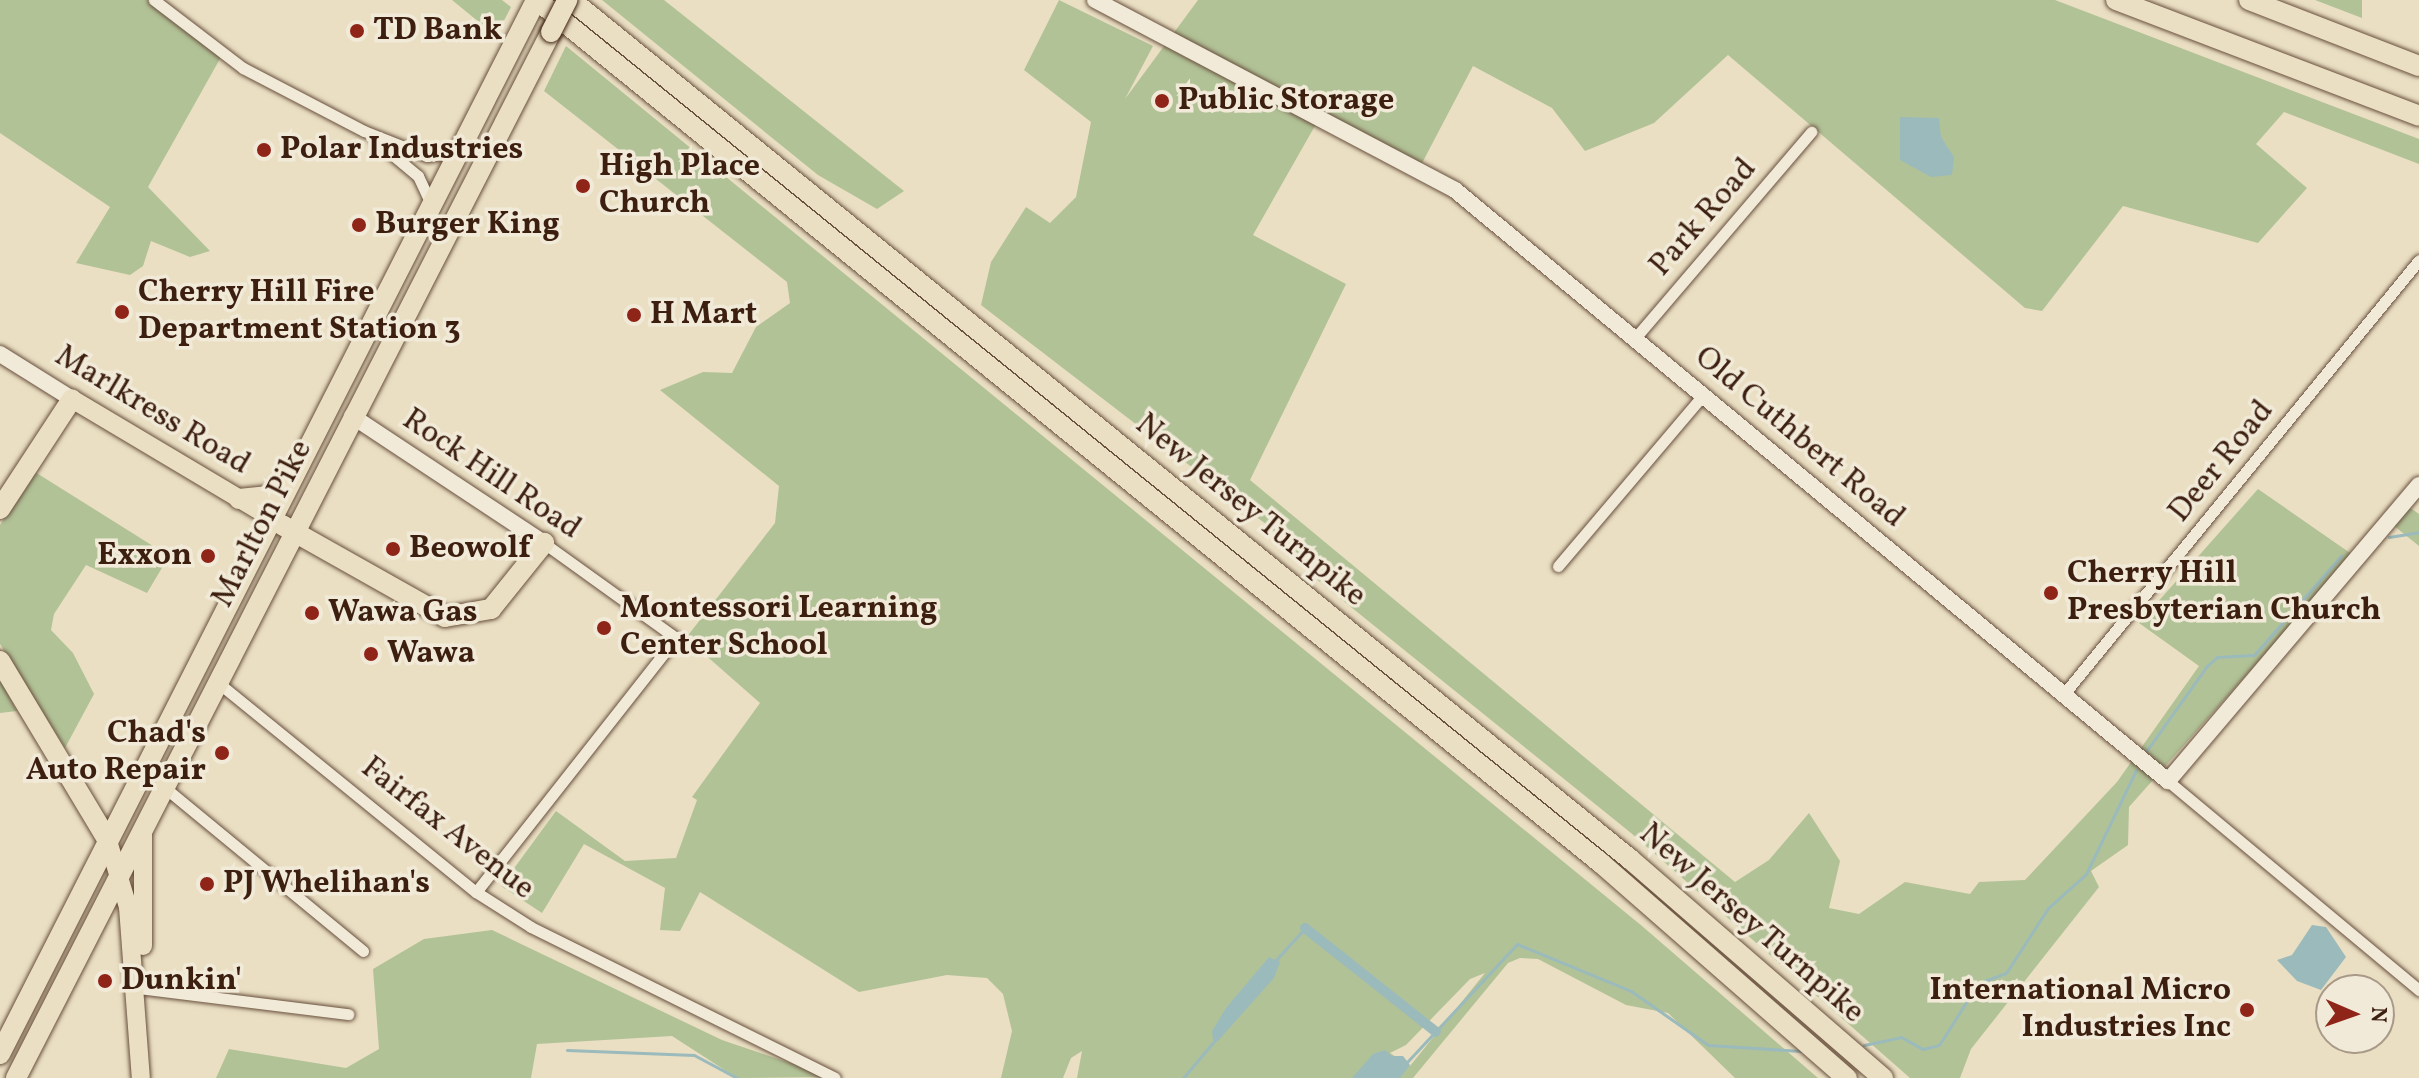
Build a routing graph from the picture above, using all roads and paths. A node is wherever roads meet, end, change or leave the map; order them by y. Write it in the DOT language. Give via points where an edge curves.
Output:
graph roads {
  1 [pos="154,0"];
  2 [pos="569,0"];
  3 [pos="1095,0"];
  4 [pos="2116,0"];
  5 [pos="2249,0"];
  6 [pos="534,4"];
  7 [pos="2419,66"];
  8 [pos="2419,116"];
  9 [pos="364,131"];
  10 [pos="1811,132"];
  11 [pos="459,152"];
  12 [pos="432,206"];
  13 [pos="2419,260"];
  14 [pos="1636,337"];
  15 [pos="0,354"];
  16 [pos="1704,394"];
  17 [pos="72,399"];
  18 [pos="352,416"];
  19 [pos="300,467"];
  20 [pos="2419,485"];
  21 [pos="239,499"];
  22 [pos="0,509"];
  23 [pos="273,519"];
  24 [pos="293,531"];
  25 [pos="544,543"];
  26 [pos="1558,566"];
  27 [pos="0,661"];
  28 [pos="216,681"];
  29 [pos="2063,695"];
  30 [pos="2168,781"];
  31 [pos="164,787"];
  32 [pos="143,826"];
  33 [pos="108,841"];
  34 [pos="119,875"];
  35 [pos="476,892"];
  36 [pos="363,951"];
  37 [pos="138,988"];
  38 [pos="2419,990"];
  39 [pos="348,1014"];
  40 [pos="0,1054"];
  41 [pos="16,1078"];
  42 [pos="141,1078"];
  43 [pos="835,1078"];
  44 [pos="1847,1078"];
  45 [pos="1883,1078"];
  1 -- 9 [label="street" via="243,68"];
  2 -- 18 [label="highway, Marlton Pike, bridge"];
  2 -- 45 [label="highway, New Jersey Turnpike" via="1630,859"];
  3 -- 14 [label="street, Old Cuthbert Road" via="1431,174 1508,230"];
  4 -- 8 [label="highway"];
  5 -- 7 [label="highway"];
  6 -- 11 [label="highway, Marlton Pike"];
  6 -- 44 [label="highway, New Jersey Turnpike" via="1601,863"];
  9 -- 11 [label="street" via="427,156"];
  9 -- 12 [label="street" via="418,176"];
  10 -- 14 [label="street, Park Road"];
  11 -- 12 [label="highway, Marlton Pike"];
  12 -- 19 [label="highway, Marlton Pike"];
  13 -- 29 [label="street, Deer Road"];
  14 -- 16 [label="street, Old Cuthbert Road"];
  15 -- 17 [label="street, Marlkress Road"];
  16 -- 26 [label="street"];
  16 -- 29 [label="street, Old Cuthbert Road"];
  17 -- 21 [label="main road, Marlkress Road"];
  17 -- 22 [label="highway"];
  18 -- 24 [label="highway, Marlton Pike"];
  18 -- 25 [label="street, Rock Hill Road"];
  19 -- 21 [label="highway" via="269,496"];
  19 -- 23 [label="highway, Marlton Pike"];
  20 -- 30 [label="street"];
  21 -- 23 [label="main road, Marlkress Road"];
  23 -- 24 [label="highway"];
  23 -- 33 [label="highway, Marlton Pike"];
  24 -- 25 [label="highway" via="445,617 491,609"];
  24 -- 28 [label="highway, Marlton Pike"];
  25 -- 35 [label="street, Rock Hill Road" via="676,638"];
  27 -- 33 [label="highway"];
  28 -- 31 [label="highway, Marlton Pike"];
  28 -- 35 [label="street, Fairfax Avenue"];
  29 -- 30 [label="street, Old Cuthbert Road"];
  30 -- 38 [label="street, Old Cuthbert Road"];
  31 -- 32 [label="highway, Marlton Pike"];
  31 -- 36 [label="street"];
  32 -- 34 [label="highway, Marlton Pike"];
  32 -- 37 [label="main road" via="143,965"];
  33 -- 34 [label="main road"];
  33 -- 40 [label="highway, Marlton Pike"];
  34 -- 37 [label="main road"];
  34 -- 41 [label="highway, Marlton Pike"];
  35 -- 43 [label="street, Fairfax Avenue" via="531,927"];
  37 -- 39 [label="street"];
  37 -- 42 [label="main road"];
}
